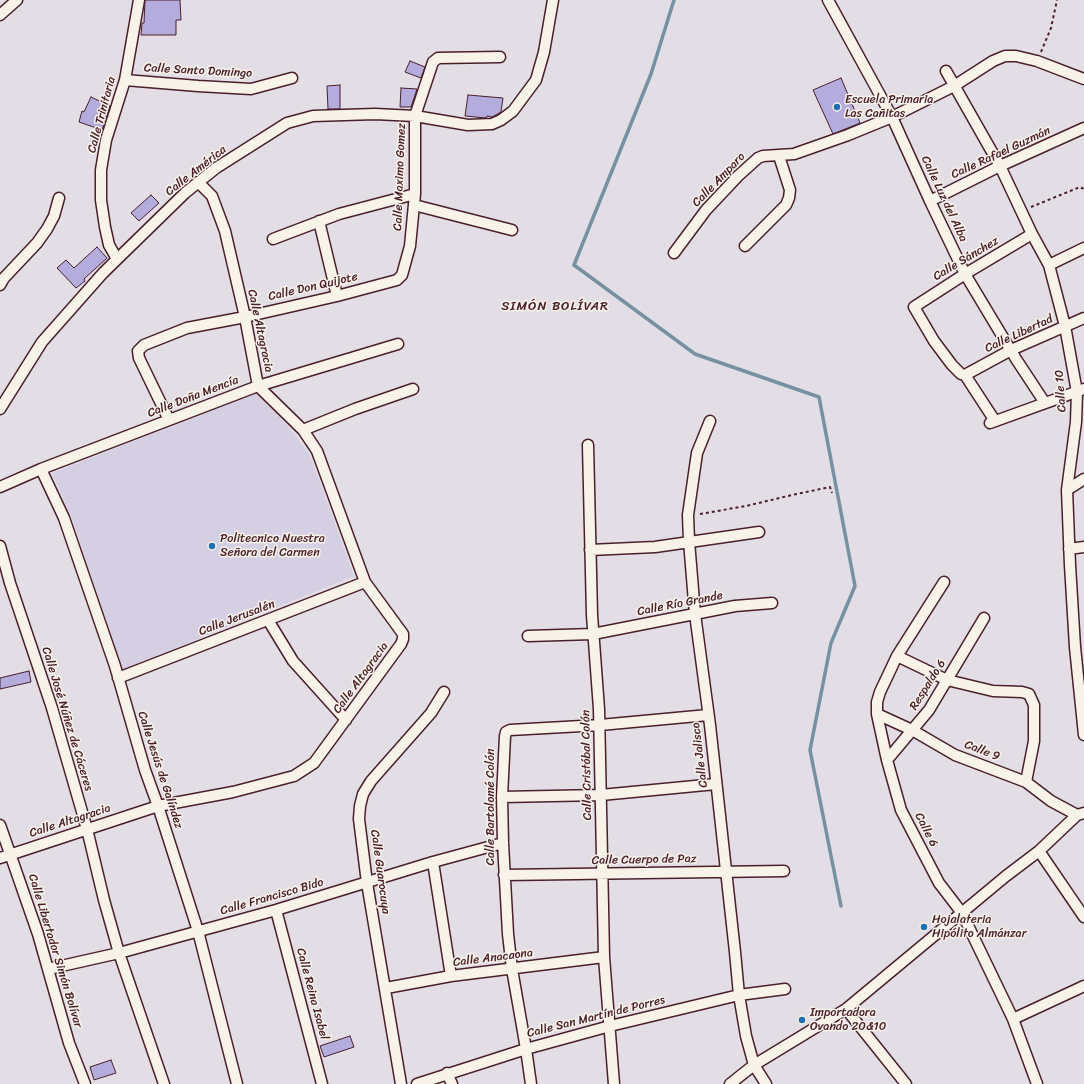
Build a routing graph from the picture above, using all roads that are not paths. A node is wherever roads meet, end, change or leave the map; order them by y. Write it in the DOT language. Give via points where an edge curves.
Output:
graph roads {
  1 [pos="17,0"];
  2 [pos="139,0"];
  3 [pos="553,0"];
  4 [pos="828,0"];
  5 [pos="0,15"];
  6 [pos="500,57"];
  7 [pos="946,71"];
  8 [pos="292,78"];
  9 [pos="125,80"];
  10 [pos="1084,80"];
  11 [pos="954,86"];
  12 [pos="415,116"];
  13 [pos="892,117"];
  14 [pos="1084,128"];
  15 [pos="779,156"];
  16 [pos="1000,166"];
  17 [pos="198,182"];
  18 [pos="415,194"];
  19 [pos="59,198"];
  20 [pos="930,201"];
  21 [pos="414,204"];
  22 [pos="319,221"];
  23 [pos="512,230"];
  24 [pos="1032,234"];
  25 [pos="273,239"];
  26 [pos="745,246"];
  27 [pos="1084,248"];
  28 [pos="674,253"];
  29 [pos="117,259"];
  30 [pos="1049,265"];
  31 [pos="405,268"];
  32 [pos="965,274"];
  33 [pos="2,279"];
  34 [pos="337,296"];
  35 [pos="245,317"];
  36 [pos="1084,318"];
  37 [pos="1065,326"];
  38 [pos="398,344"];
  39 [pos="1011,350"];
  40 [pos="965,375"];
  41 [pos="258,386"];
  42 [pos="412,389"];
  43 [pos="1080,391"];
  44 [pos="1045,403"];
  45 [pos="0,409"];
  46 [pos="169,420"];
  47 [pos="710,421"];
  48 [pos="303,430"];
  49 [pos="588,446"];
  50 [pos="41,469"];
  51 [pos="1084,479"];
  52 [pos="0,487"];
  53 [pos="1067,490"];
  54 [pos="759,532"];
  55 [pos="689,541"];
  56 [pos="0,546"];
  57 [pos="1084,547"];
  58 [pos="1069,549"];
  59 [pos="590,550"];
  60 [pos="10,582"];
  61 [pos="365,582"];
  62 [pos="944,582"];
  63 [pos="0,586"];
  64 [pos="772,604"];
  65 [pos="695,614"];
  66 [pos="984,618"];
  67 [pos="268,620"];
  68 [pos="594,634"];
  69 [pos="528,636"];
  70 [pos="897,656"];
  71 [pos="118,678"];
  72 [pos="947,680"];
  73 [pos="444,692"];
  74 [pos="877,714"];
  75 [pos="708,715"];
  76 [pos="346,720"];
  77 [pos="600,725"];
  78 [pos="912,730"];
  79 [pos="1084,733"];
  80 [pos="887,760"];
  81 [pos="1026,782"];
  82 [pos="716,784"];
  83 [pos="601,795"];
  84 [pos="502,797"];
  85 [pos="158,806"];
  86 [pos="1080,814"];
  87 [pos="0,825"];
  88 [pos="87,829"];
  89 [pos="503,844"];
  90 [pos="1039,851"];
  91 [pos="5,856"];
  92 [pos="433,862"];
  93 [pos="726,871"];
  94 [pos="784,871"];
  95 [pos="602,874"];
  96 [pos="504,875"];
  97 [pos="367,883"];
  98 [pos="276,910"];
  99 [pos="962,913"];
  100 [pos="1084,917"];
  101 [pos="198,931"];
  102 [pos="119,953"];
  103 [pos="604,957"];
  104 [pos="48,969"];
  105 [pos="512,969"];
  106 [pos="451,976"];
  107 [pos="1084,986"];
  108 [pos="386,988"];
  109 [pos="785,989"];
  110 [pos="739,995"];
  111 [pos="846,1009"];
  112 [pos="1013,1019"];
  113 [pos="610,1026"];
  114 [pos="526,1049"];
  115 [pos="754,1065"];
  116 [pos="447,1073"];
  117 [pos="85,1084"];
  118 [pos="164,1084"];
  119 [pos="237,1084"];
  120 [pos="322,1084"];
  121 [pos="401,1084"];
  122 [pos="416,1084"];
  123 [pos="452,1084"];
  124 [pos="531,1084"];
  125 [pos="614,1084"];
  126 [pos="730,1084"];
  127 [pos="766,1084"];
  128 [pos="906,1084"];
  129 [pos="1037,1084"];
  1 -- 5 [label="street"];
  2 -- 9 [label="street, Calle Trinitaria"];
  3 -- 12 [label="street, Calle América" via="544,52 536,80 513,110 492,124 468,125"];
  4 -- 13 [label="street, Calle Luz del Alba"];
  6 -- 12 [label="street, Calle Maximo Gomez" via="435,60"];
  7 -- 11 [label="street, Calle 10"];
  8 -- 9 [label="street, Calle Santo Domingo" via="252,89"];
  9 -- 29 [label="street, Calle Trinitaria" via="106,140 101,170 101,200 105,227 109,244"];
  10 -- 11 [label="street, Calle Amparo" via="1037,61 1005,56"];
  11 -- 13 [label="street, Calle Amparo"];
  11 -- 16 [label="street, Calle 10"];
  12 -- 17 [label="street, Calle América" via="367,114 313,116 300,119 287,123"];
  12 -- 18 [label="street, Calle Maximo Gomez"];
  13 -- 15 [label="street, Calle Amparo" via="811,149"];
  13 -- 20 [label="street, Calle Luz del Alba"];
  14 -- 16 [label="street, Calle Rafael Guzmán"];
  15 -- 26 [label="street" via="790,190 789,198 786,205"];
  15 -- 28 [label="street, Calle Amparo" via="758,158 738,176 696,223"];
  16 -- 20 [label="street, Calle Rafael Guzmán"];
  16 -- 24 [label="street, Calle 10"];
  17 -- 29 [label="street, Calle América"];
  17 -- 35 [label="street, Calle Altagracia" via="212,196 225,230"];
  18 -- 21 [label="street, Calle Maximo Gomez"];
  18 -- 22 [label="street"];
  19 -- 33 [label="street" via="47,229"];
  20 -- 32 [label="street, Calle Luz del Alba"];
  21 -- 23 [label="street"];
  21 -- 31 [label="street, Calle Maximo Gomez"];
  22 -- 25 [label="street"];
  22 -- 34 [label="street"];
  24 -- 30 [label="street, Calle 10"];
  24 -- 32 [label="street, Calle Sánchez"];
  27 -- 30 [label="street"];
  29 -- 45 [label="street, Calle América" via="42,342"];
  30 -- 37 [label="street, Calle 10"];
  31 -- 34 [label="street, Calle Don Quijote" via="397,280"];
  32 -- 39 [label="street, Calle Luz del Alba"];
  32 -- 40 [label="street, Calle Sánchez" via="915,306 946,357"];
  34 -- 35 [label="street, Calle Don Quijote"];
  35 -- 41 [label="street, Calle Altagracia"];
  35 -- 46 [label="street, Calle Don Quijote" via="187,328 144,345 138,351 138,358"];
  36 -- 37 [label="street, Calle Libertad"];
  37 -- 39 [label="street, Calle Libertad"];
  37 -- 43 [label="street, Calle 10"];
  38 -- 41 [label="street, Calle Doña Mencía"];
  39 -- 40 [label="street, Calle Libertad"];
  39 -- 44 [label="street, Calle Luz del Alba"];
  40 -- 44 [label="street" via="992,422"];
  41 -- 46 [label="street, Calle Doña Mencía"];
  41 -- 48 [label="street, Calle Altagracia"];
  42 -- 48 [label="street"];
  43 -- 44 [label="street"];
  43 -- 53 [label="street, Calle 10"];
  46 -- 50 [label="street, Calle Doña Mencía"];
  47 -- 55 [label="street, Calle Jalisco" via="697,453 688,515"];
  48 -- 61 [label="street, Calle Altagracia" via="316,451"];
  49 -- 59 [label="street, Calle Cristóbal Colón"];
  50 -- 52 [label="street, Calle Doña Mencía"];
  50 -- 71 [label="street, Calle Jesús de Galíndez" via="64,518"];
  51 -- 53 [label="street"];
  53 -- 58 [label="street, Calle 10"];
  54 -- 55 [label="street"];
  55 -- 59 [label="street"];
  55 -- 65 [label="street, Calle Jalisco"];
  56 -- 60 [label="street, Calle José Núñez de Cáceres"];
  57 -- 58 [label="street"];
  58 -- 79 [label="street, Calle 10"];
  59 -- 68 [label="street, Calle Cristóbal Colón"];
  60 -- 63 [label="street"];
  60 -- 88 [label="street, Calle José Núñez de Cáceres" via="52,708"];
  61 -- 67 [label="street, Calle Jerusalén"];
  61 -- 76 [label="street, Calle Altagracia" via="403,634 403,639"];
  62 -- 70 [label="street, Calle 6"];
  64 -- 65 [label="street, Calle Río Grande" via="735,606"];
  65 -- 68 [label="street, Calle Río Grande"];
  65 -- 75 [label="street, Calle Jalisco"];
  66 -- 72 [label="street, Respaldo 6"];
  67 -- 71 [label="street, Calle Jerusalén"];
  67 -- 76 [label="street" via="293,661"];
  68 -- 69 [label="street, Calle Río Grande"];
  68 -- 77 [label="street, Calle Cristóbal Colón"];
  70 -- 72 [label="street"];
  70 -- 74 [label="street, Calle 6" via="880,692"];
  71 -- 85 [label="street, Calle Jesús de Galíndez"];
  72 -- 78 [label="street, Respaldo 6" via="929,710"];
  72 -- 81 [label="street" via="993,691 1029,694 1034,705 1034,741"];
  73 -- 97 [label="street, Calle Guarocuya" via="431,713 371,780 363,794 359,819"];
  74 -- 78 [label="street, Calle 9"];
  74 -- 80 [label="street, Calle 6"];
  75 -- 77 [label="street, Calle Bartolomé Colón"];
  75 -- 82 [label="street, Calle Jalisco"];
  76 -- 85 [label="street, Calle Altagracia" via="314,763 294,776 232,792"];
  77 -- 83 [label="street, Calle Cristóbal Colón"];
  77 -- 84 [label="street, Calle Bartolomé Colón" via="506,732"];
  78 -- 80 [label="street, Respaldo 6"];
  78 -- 81 [label="street, Calle 9" via="955,755"];
  80 -- 99 [label="street, Calle 6" via="901,810 939,882"];
  81 -- 86 [label="street, Calle 9" via="1051,801"];
  82 -- 83 [label="street"];
  82 -- 93 [label="street, Calle Jalisco"];
  83 -- 84 [label="street"];
  83 -- 95 [label="street, Calle Cristóbal Colón"];
  84 -- 89 [label="street, Calle Bartolomé Colón"];
  85 -- 88 [label="street, Calle Altagracia"];
  85 -- 101 [label="street, Calle Jesús de Galíndez"];
  86 -- 90 [label="street"];
  87 -- 91 [label="street, Calle Libertador Simón Bolívar"];
  88 -- 91 [label="street, Calle Altagracia"];
  88 -- 102 [label="street, Calle José Núñez de Cáceres"];
  89 -- 92 [label="street, Calle Francisco Bido"];
  89 -- 96 [label="street, Calle Bartolomé Colón"];
  90 -- 99 [label="street"];
  90 -- 100 [label="street"];
  91 -- 104 [label="street, Calle Libertador Simón Bolívar" via="35,928"];
  92 -- 97 [label="street, Calle Francisco Bido"];
  92 -- 106 [label="street"];
  93 -- 94 [label="street, Calle Cuerpo de Paz"];
  93 -- 95 [label="street, Calle Cuerpo de Paz"];
  93 -- 110 [label="street, Calle Jalisco"];
  95 -- 96 [label="street, Calle Cuerpo de Paz"];
  95 -- 103 [label="street, Calle Cristóbal Colón"];
  96 -- 105 [label="street, Calle Bartolomé Colón"];
  97 -- 98 [label="street, Calle Francisco Bido"];
  97 -- 108 [label="street, Calle Guarocuya"];
  98 -- 101 [label="street, Calle Francisco Bido"];
  98 -- 120 [label="street, Calle Reina Isabel"];
  99 -- 111 [label="street"];
  99 -- 112 [label="street, Calle 6"];
  101 -- 102 [label="street, Calle Francisco Bido"];
  101 -- 119 [label="street, Calle Jesús de Galíndez"];
  102 -- 104 [label="street, Calle Francisco Bido"];
  102 -- 118 [label="street, Calle José Núñez de Cáceres"];
  103 -- 105 [label="street, Calle Anacaona"];
  103 -- 113 [label="street, Calle Cristóbal Colón"];
  104 -- 117 [label="street, Calle Libertador Simón Bolívar"];
  105 -- 106 [label="street, Calle Anacaona"];
  105 -- 114 [label="street, Calle Bartolomé Colón"];
  106 -- 108 [label="street, Calle Anacaona"];
  107 -- 112 [label="street"];
  108 -- 121 [label="street, Calle Guarocuya"];
  109 -- 110 [label="street, Calle San Martín de Porres"];
  110 -- 113 [label="street, Calle San Martín de Porres"];
  110 -- 115 [label="street, Calle Jalisco"];
  111 -- 115 [label="street"];
  111 -- 128 [label="street"];
  112 -- 129 [label="street, Calle 6"];
  113 -- 114 [label="street, Calle San Martín de Porres"];
  113 -- 125 [label="street, Calle Cristóbal Colón"];
  114 -- 116 [label="street, Calle San Martín de Porres"];
  114 -- 124 [label="street, Calle Bartolomé Colón"];
  115 -- 126 [label="street"];
  115 -- 127 [label="street, Calle Jalisco"];
  116 -- 122 [label="street, Calle San Martín de Porres"];
  116 -- 123 [label="street"];
}
